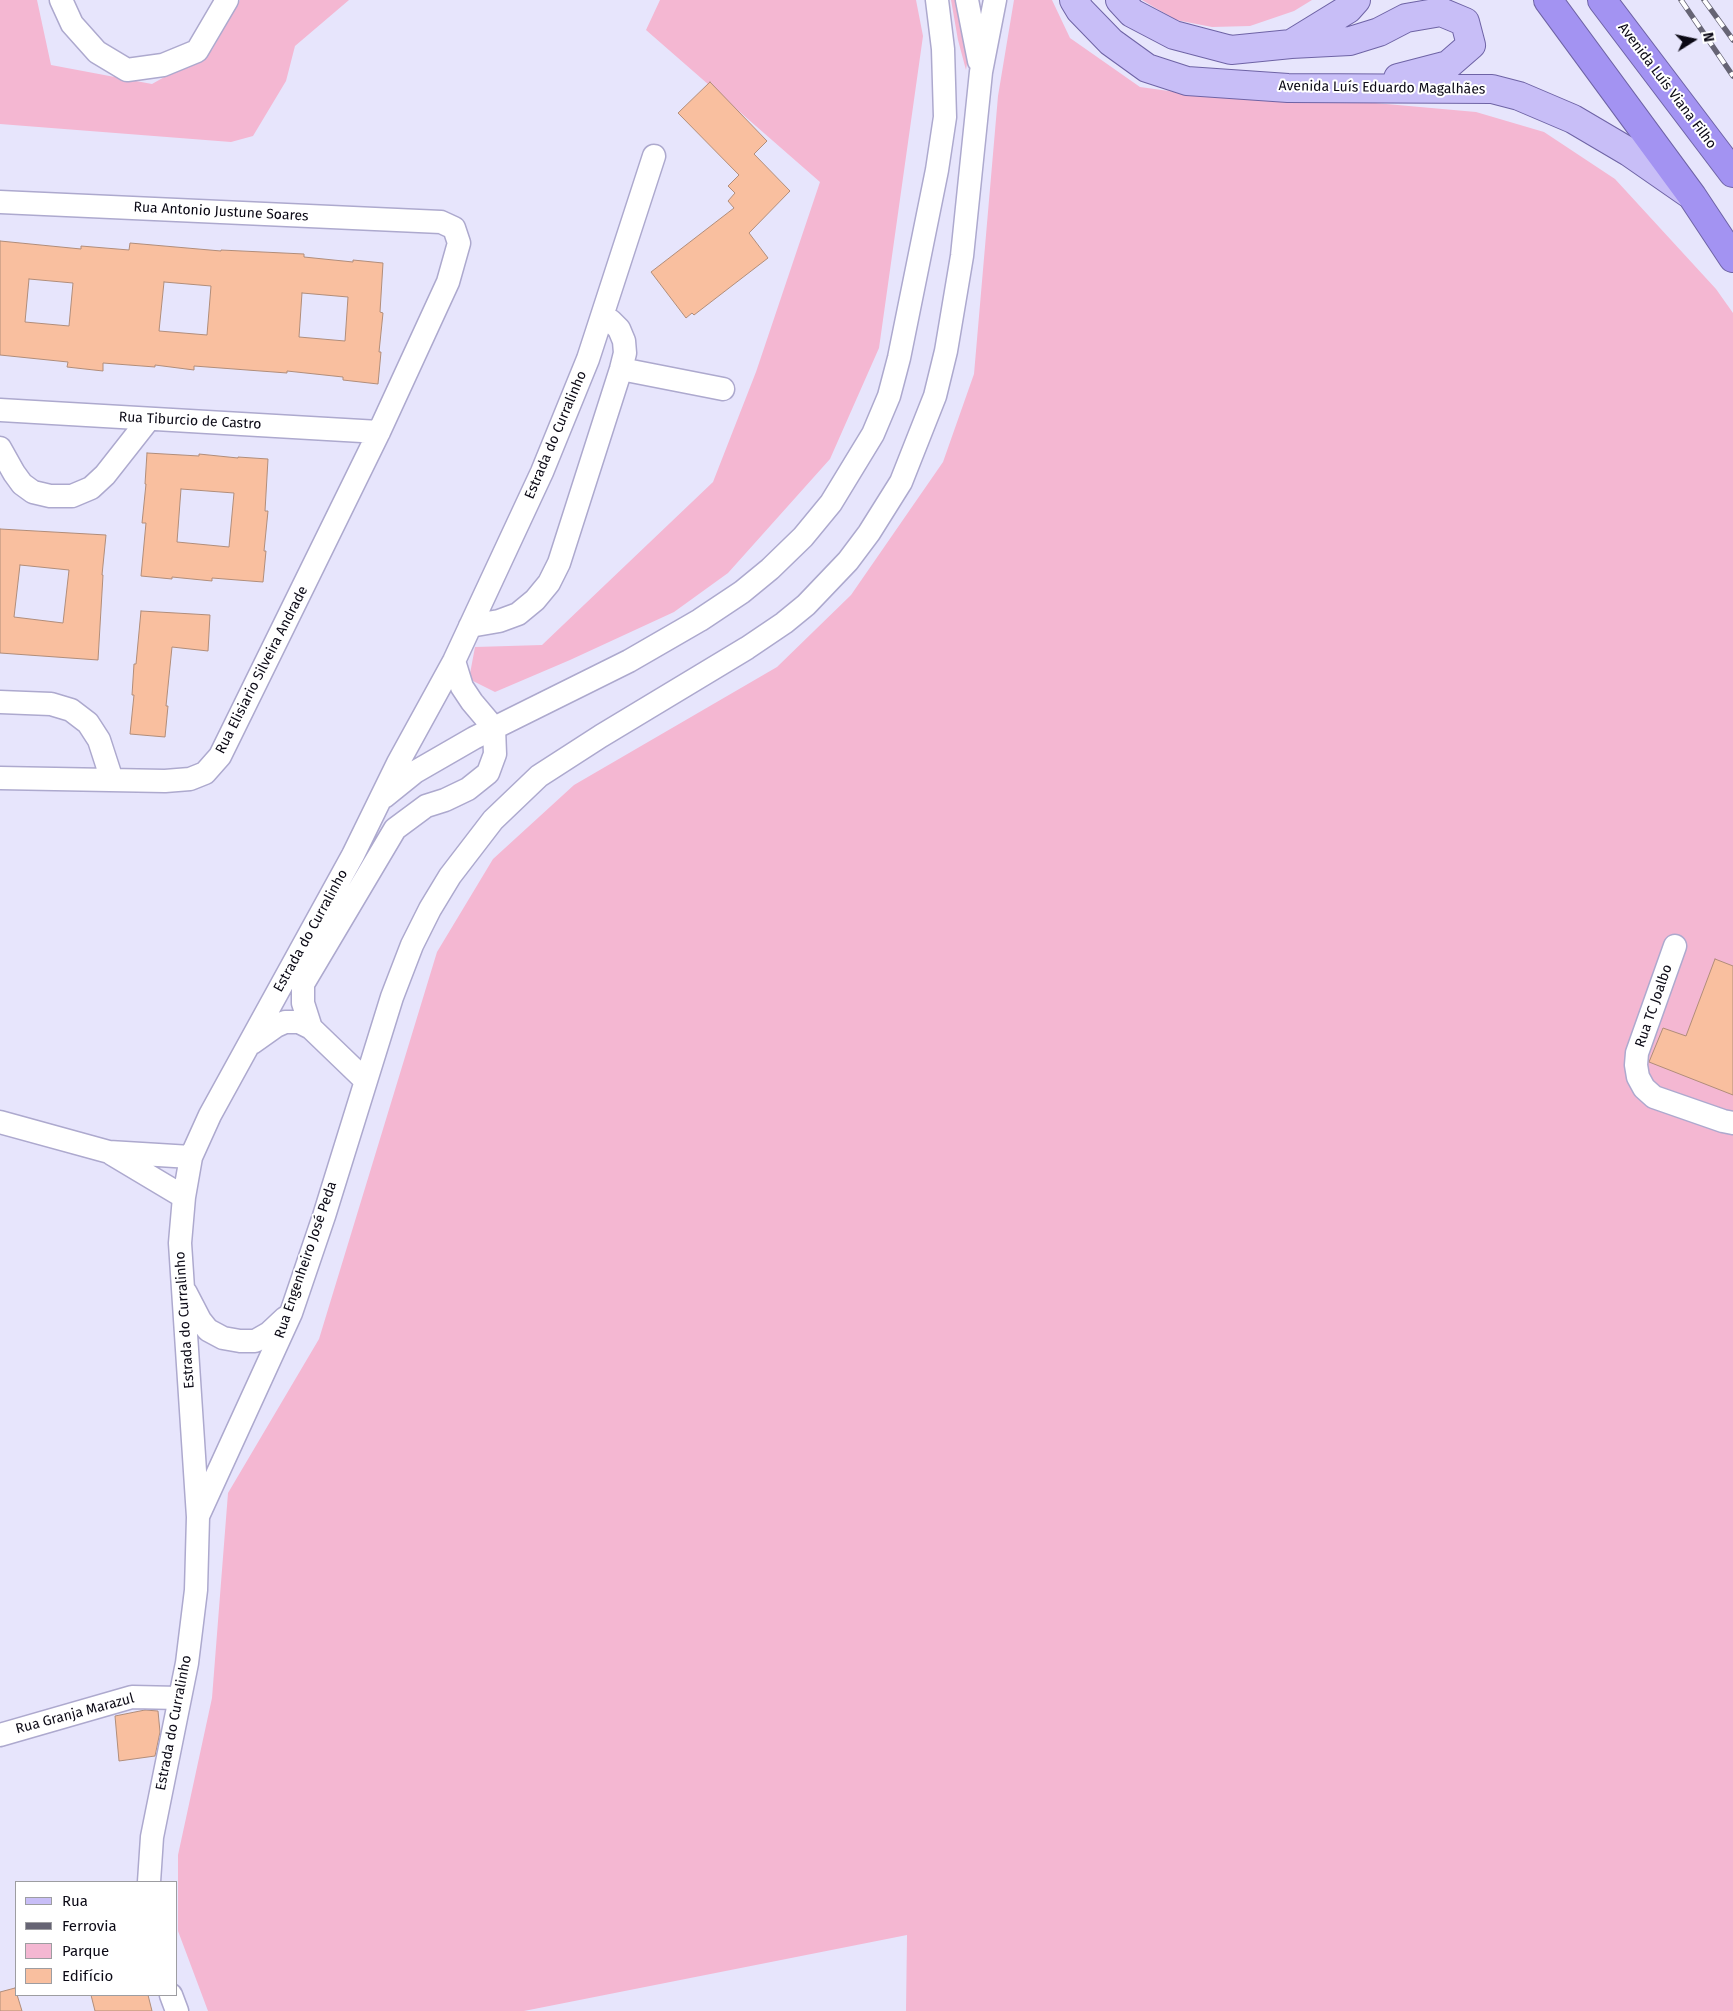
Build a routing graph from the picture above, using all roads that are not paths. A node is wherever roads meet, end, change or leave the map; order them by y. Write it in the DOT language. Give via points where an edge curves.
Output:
graph roads {
  1 [pos="61,0"];
  2 [pos="227,0"];
  3 [pos="937,0"];
  4 [pos="968,0"];
  5 [pos="995,0"];
  6 [pos="1074,0"];
  7 [pos="1120,0"];
  8 [pos="1356,0"];
  9 [pos="1548,0"];
  10 [pos="1602,0"];
  11 [pos="1291,44"];
  12 [pos="981,72"];
  13 [pos="1363,87"];
  14 [pos="654,156"];
  15 [pos="1733,173"];
  16 [pos="1692,196"];
  17 [pos="0,202"];
  18 [pos="441,222"];
  19 [pos="1733,258"];
  20 [pos="602,318"];
  21 [pos="621,369"];
  22 [pos="723,389"];
  23 [pos="0,410"];
  24 [pos="148,419"];
  25 [pos="379,432"];
  26 [pos="0,448"];
  27 [pos="470,626"];
  28 [pos="454,660"];
  29 [pos="0,702"];
  30 [pos="472,702"];
  31 [pos="430,704"];
  32 [pos="494,728"];
  33 [pos="0,778"];
  34 [pos="112,780"];
  35 [pos="379,801"];
  36 [pos="1675,946"];
  37 [pos="311,1028"];
  38 [pos="246,1047"];
  39 [pos="365,1080"];
  40 [pos="0,1122"];
  41 [pos="1733,1123"];
  42 [pos="109,1152"];
  43 [pos="191,1157"];
  44 [pos="184,1197"];
  45 [pos="182,1283"];
  46 [pos="291,1313"];
  47 [pos="198,1517"];
  48 [pos="180,1698"];
  49 [pos="0,1735"];
  50 [pos="148,1881"];
  51 [pos="171,1996"];
  52 [pos="177,2011"];
  1 -- 2 [label="street" via="72,24 97,52 127,70 163,65 197,51"];
  3 -- 32 [label="street" via="943,49 945,117 937,170 900,358 874,434 853,470 803,537 742,592 628,661"];
  4 -- 12 [label="street"];
  5 -- 12 [label="street"];
  6 -- 13 [label="main road, Avenida Luís Eduardo Magalhães" via="1111,42 1147,68 1187,81 1288,88"];
  7 -- 11 [label="main road" via="1132,13 1174,35 1231,50"];
  8 -- 11 [label="main road" via="1348,9"];
  9 -- 16 [label="highway"];
  10 -- 15 [label="highway, Avenida Luís Viana Filho"];
  11 -- 13 [label="main road" via="1350,41 1406,18 1441,12 1465,22 1471,45 1448,65"];
  12 -- 39 [label="street, Rua Engenheiro José Peda" via="962,256 946,351 919,441 885,510 848,561 784,623 565,758 539,776 493,820 450,876 412,945"];
  13 -- 16 [label="main road, Avenida Luís Eduardo Magalhães" via="1492,89 1519,96 1573,119 1629,152"];
  14 -- 20 [label="street, Estrada do Curralinho"];
  16 -- 19 [label="highway"];
  17 -- 18 [label="street, Rua Antonio Justune Soares"];
  18 -- 25 [label="street, Rua Elisiario Silveira Andrade" via="454,228 459,243 456,259"];
  20 -- 21 [label="street" via="619,329 624,340"];
  20 -- 27 [label="street, Estrada do Curralinho" via="542,472"];
  21 -- 22 [label="street"];
  21 -- 27 [label="street" via="568,537 549,583 518,614"];
  23 -- 24 [label="street, Rua Tiburcio de Castro"];
  24 -- 25 [label="street, Rua Tiburcio de Castro"];
  24 -- 26 [label="street" via="105,475 91,488 72,496 33,492 22,484"];
  25 -- 34 [label="street, Rua Elisiario Silveira Andrade" via="220,756 206,773 190,779"];
  27 -- 28 [label="street, Estrada do Curralinho"];
  28 -- 30 [label="street" via="462,687"];
  28 -- 31 [label="street, Estrada do Curralinho"];
  29 -- 34 [label="street" via="51,704 71,710 88,723 99,740"];
  30 -- 31 [label="street" via="454,699"];
  30 -- 32 [label="street"];
  31 -- 35 [label="street, Estrada do Curralinho"];
  32 -- 35 [label="street" via="415,772"];
  32 -- 37 [label="street" via="495,754 488,773 468,788 426,806 395,828 303,984 303,1003"];
  33 -- 34 [label="street, Rua Elisiario Silveira Andrade"];
  35 -- 38 [label="street, Estrada do Curralinho" via="353,855"];
  36 -- 41 [label="street, Rua TC Joalbo" via="1637,1053 1638,1077 1654,1097"];
  37 -- 38 [label="street" via="299,1022 286,1022"];
  37 -- 39 [label="street"];
  38 -- 43 [label="street, Estrada do Curralinho"];
  39 -- 46 [label="street, Rua Engenheiro José Peda"];
  40 -- 42 [label="street"];
  42 -- 43 [label="street"];
  42 -- 44 [label="street"];
  43 -- 44 [label="street, Estrada do Curralinho"];
  44 -- 45 [label="street, Estrada do Curralinho" via="180,1243"];
  45 -- 46 [label="street" via="200,1320 208,1330 223,1338 255,1341 270,1334"];
  45 -- 47 [label="street, Estrada do Curralinho"];
  46 -- 47 [label="street, Rua Engenheiro José Peda"];
  47 -- 48 [label="street, Estrada do Curralinho" via="195,1599"];
  48 -- 49 [label="street, Rua Granja Marazul" via="132,1697"];
  48 -- 50 [label="street, Estrada do Curralinho" via="152,1837"];
  51 -- 52 [label="street"];
}
